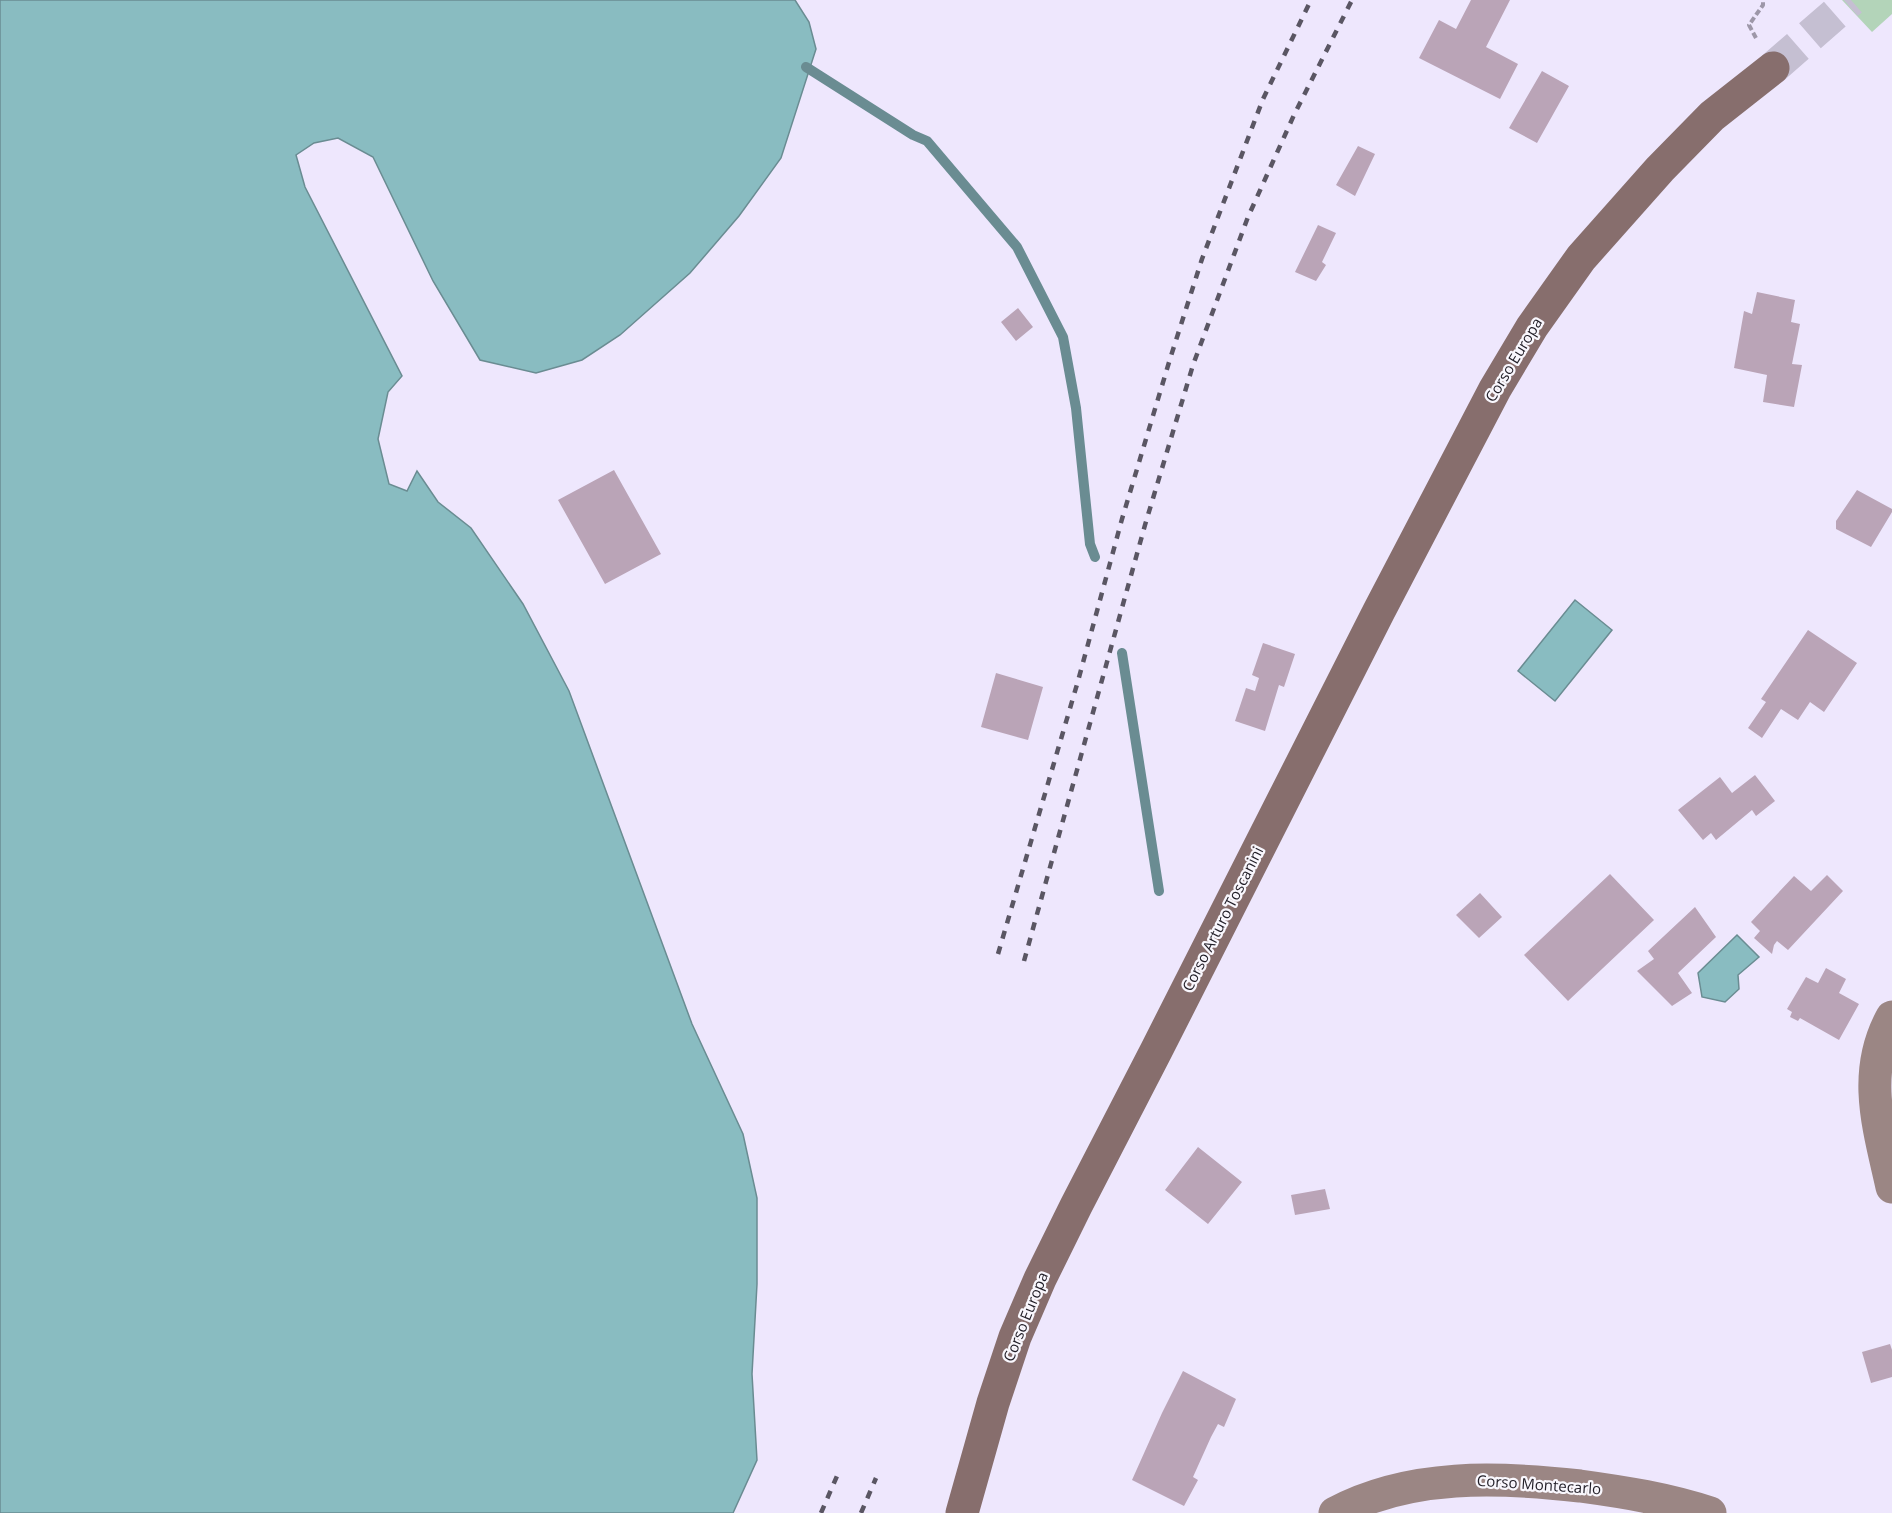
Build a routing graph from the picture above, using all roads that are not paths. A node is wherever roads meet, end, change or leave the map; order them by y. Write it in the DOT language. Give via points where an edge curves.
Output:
graph roads {
  1 [pos="1773,68"];
  2 [pos="1330,708"];
  3 [pos="1892,1017"];
  4 [pos="1115,1130"];
  5 [pos="1892,1187"];
  6 [pos="962,1513"];
  7 [pos="1335,1513"];
  8 [pos="1710,1513"];
  1 -- 2 [label="main road, Corso Europa" via="1712,116 1660,169 1581,258 1532,327 1495,389"];
  2 -- 4 [label="main road, Corso Arturo Toscanini"];
  3 -- 5 [label="main road" via="1881,1041 1874,1089"];
  4 -- 6 [label="main road, Corso Europa" via="1015,1337"];
  7 -- 8 [label="main road, Corso Montecarlo" via="1373,1496 1407,1487 1511,1480 1620,1491"];
}
